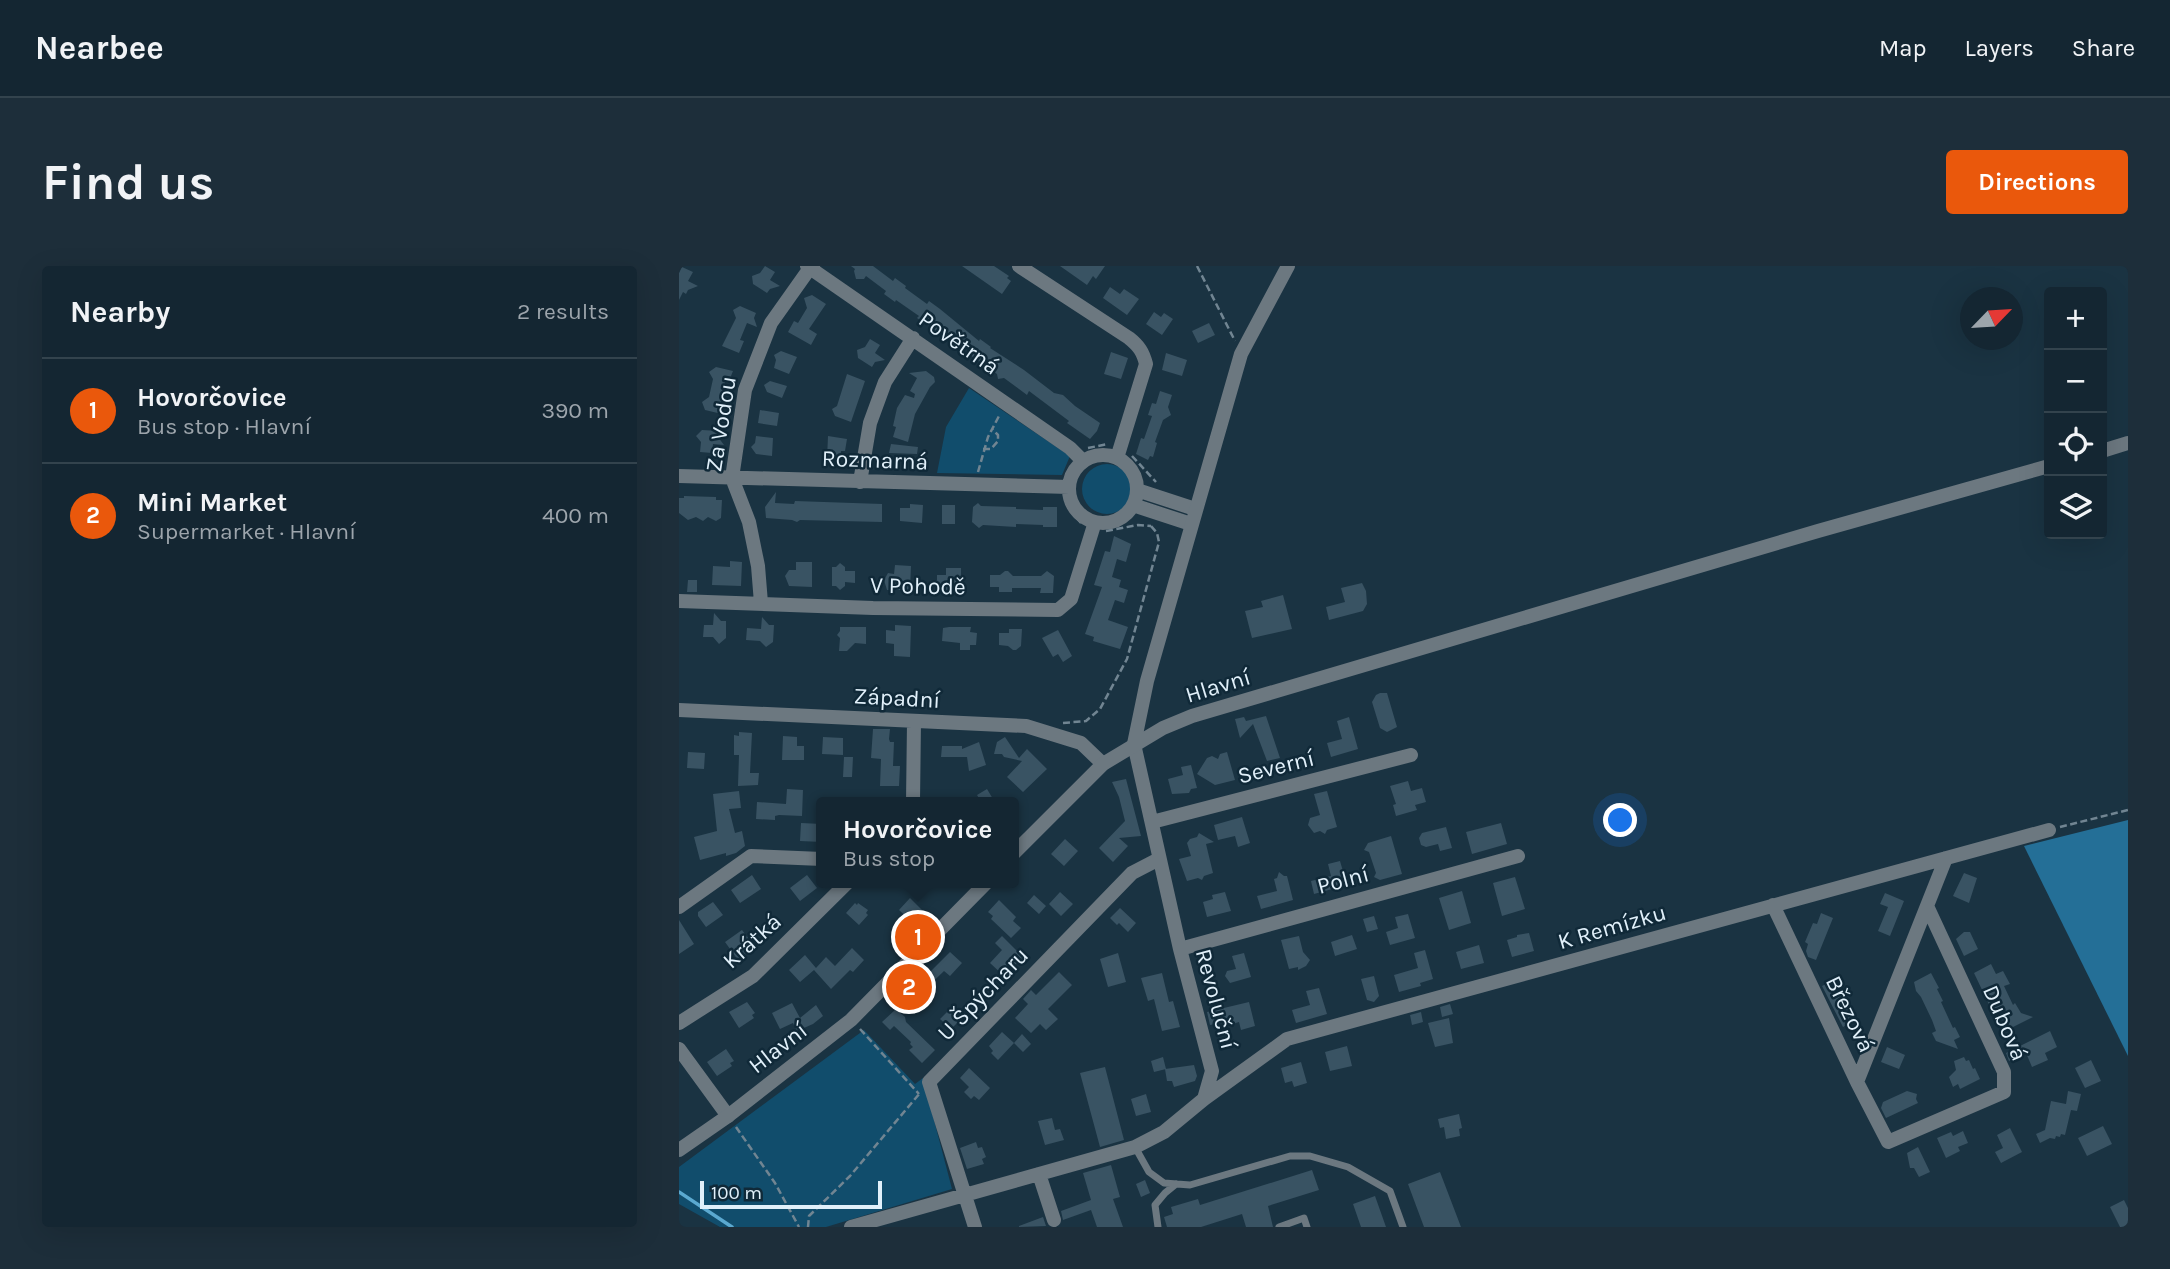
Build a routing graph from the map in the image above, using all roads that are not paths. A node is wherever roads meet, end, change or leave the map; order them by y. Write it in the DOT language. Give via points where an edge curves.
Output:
graph roads {
  1 [pos="1019,266"];
  2 [pos="1287,266"];
  3 [pos="810,267"];
  4 [pos="913,338"];
  5 [pos="2128,443"];
  6 [pos="2107,449"];
  7 [pos="1119,452"];
  8 [pos="1080,458"];
  9 [pos="2044,467"];
  10 [pos="679,476"];
  11 [pos="732,478"];
  12 [pos="860,482"];
  13 [pos="1066,487"];
  14 [pos="1135,497"];
  15 [pos="1195,509"];
  16 [pos="1191,524"];
  17 [pos="1094,526"];
  18 [pos="679,601"];
  19 [pos="761,603"];
  20 [pos="679,710"];
  21 [pos="914,722"];
  22 [pos="1134,744"];
  23 [pos="1411,755"];
  24 [pos="1103,764"];
  25 [pos="913,797"];
  26 [pos="1152,822"];
  27 [pos="2049,830"];
  28 [pos="1019,848"];
  29 [pos="1518,856"];
  30 [pos="1946,858"];
  31 [pos="816,859"];
  32 [pos="1159,859"];
  33 [pos="842,888"];
  34 [pos="981,888"];
  35 [pos="1773,905"];
  36 [pos="1927,906"];
  37 [pos="679,907"];
  38 [pos="1180,948"];
  39 [pos="679,1023"];
  40 [pos="679,1049"];
  41 [pos="1857,1082"];
  42 [pos="1203,1099"];
  43 [pos="728,1116"];
  44 [pos="1888,1142"];
  45 [pos="1135,1147"];
  46 [pos="679,1150"];
  47 [pos="1038,1174"];
  48 [pos="1176,1184"];
  49 [pos="966,1196"];
  50 [pos="1054,1220"];
  51 [pos="851,1227"];
  52 [pos="975,1227"];
  53 [pos="1158,1227"];
  54 [pos="1279,1227"];
  55 [pos="1307,1227"];
  56 [pos="1403,1227"];
  1 -- 7 [label="street" via="1129,338 1144,354 1146,364"];
  2 -- 15 [label="street" via="1241,354"];
  3 -- 4 [label="street, Povětrná"];
  3 -- 11 [label="street, Za Vodou" via="771,323 745,390"];
  4 -- 8 [label="street, Povětrná"];
  4 -- 12 [label="street" via="885,382 870,423"];
  5 -- 6 [label="street"];
  7 -- 8 [label="street"];
  7 -- 14 [label="street" via="1135,479"];
  8 -- 13 [label="street"];
  9 -- 22 [label="street, Hlavní" via="1192,716"];
  10 -- 11 [label="street, Rozmarná"];
  11 -- 12 [label="street, Rozmarná"];
  11 -- 19 [label="street, Za Vodou" via="749,522"];
  12 -- 13 [label="street, Rozmarná"];
  13 -- 17 [label="street" via="1076,508"];
  14 -- 15 [label="street"];
  14 -- 16 [label="street"];
  14 -- 17 [label="street" via="1126,514"];
  15 -- 16 [label="street"];
  16 -- 22 [label="street"];
  17 -- 19 [label="street, V Pohodě" via="1071,598 1058,610"];
  18 -- 19 [label="street, V Pohodě"];
  20 -- 21 [label="street, Západní"];
  21 -- 24 [label="street, Západní" via="1026,726 1081,743"];
  21 -- 25 [label="street"];
  22 -- 24 [label="street, Hlavní"];
  22 -- 26 [label="street, Revoluční"];
  23 -- 26 [label="street, Severní"];
  24 -- 28 [label="street, Hlavní"];
  26 -- 32 [label="street, Revoluční"];
  27 -- 30 [label="street, K Remízku"];
  29 -- 38 [label="street, Polní"];
  30 -- 35 [label="street, K Remízku"];
  30 -- 36 [label="street"];
  31 -- 37 [label="street" via="751,856"];
  32 -- 38 [label="street, Revoluční"];
  32 -- 49 [label="street, U Špýcharu" via="1132,873 929,1082"];
  33 -- 39 [label="street, Krátká" via="753,976"];
  34 -- 43 [label="street, Hlavní" via="851,1020"];
  35 -- 41 [label="street, Březová"];
  35 -- 42 [label="street, K Remízku" via="1287,1039"];
  36 -- 41 [label="street"];
  36 -- 44 [label="street, Dubová" via="2004,1072 2004,1092"];
  38 -- 42 [label="street, Revoluční" via="1212,1071"];
  40 -- 43 [label="street"];
  41 -- 44 [label="street, Březová"];
  42 -- 45 [label="street" via="1164,1132"];
  43 -- 46 [label="street, Hlavní"];
  45 -- 47 [label="street"];
  45 -- 48 [label="lane" via="1149,1172 1164,1183"];
  47 -- 49 [label="street"];
  47 -- 50 [label="street"];
  48 -- 53 [label="lane" via="1155,1205"];
  48 -- 56 [label="lane" via="1190,1185 1290,1156 1310,1156 1348,1167 1390,1191"];
  49 -- 51 [label="street"];
  49 -- 52 [label="street"];
  54 -- 55 [label="lane" via="1304,1219"];
}
